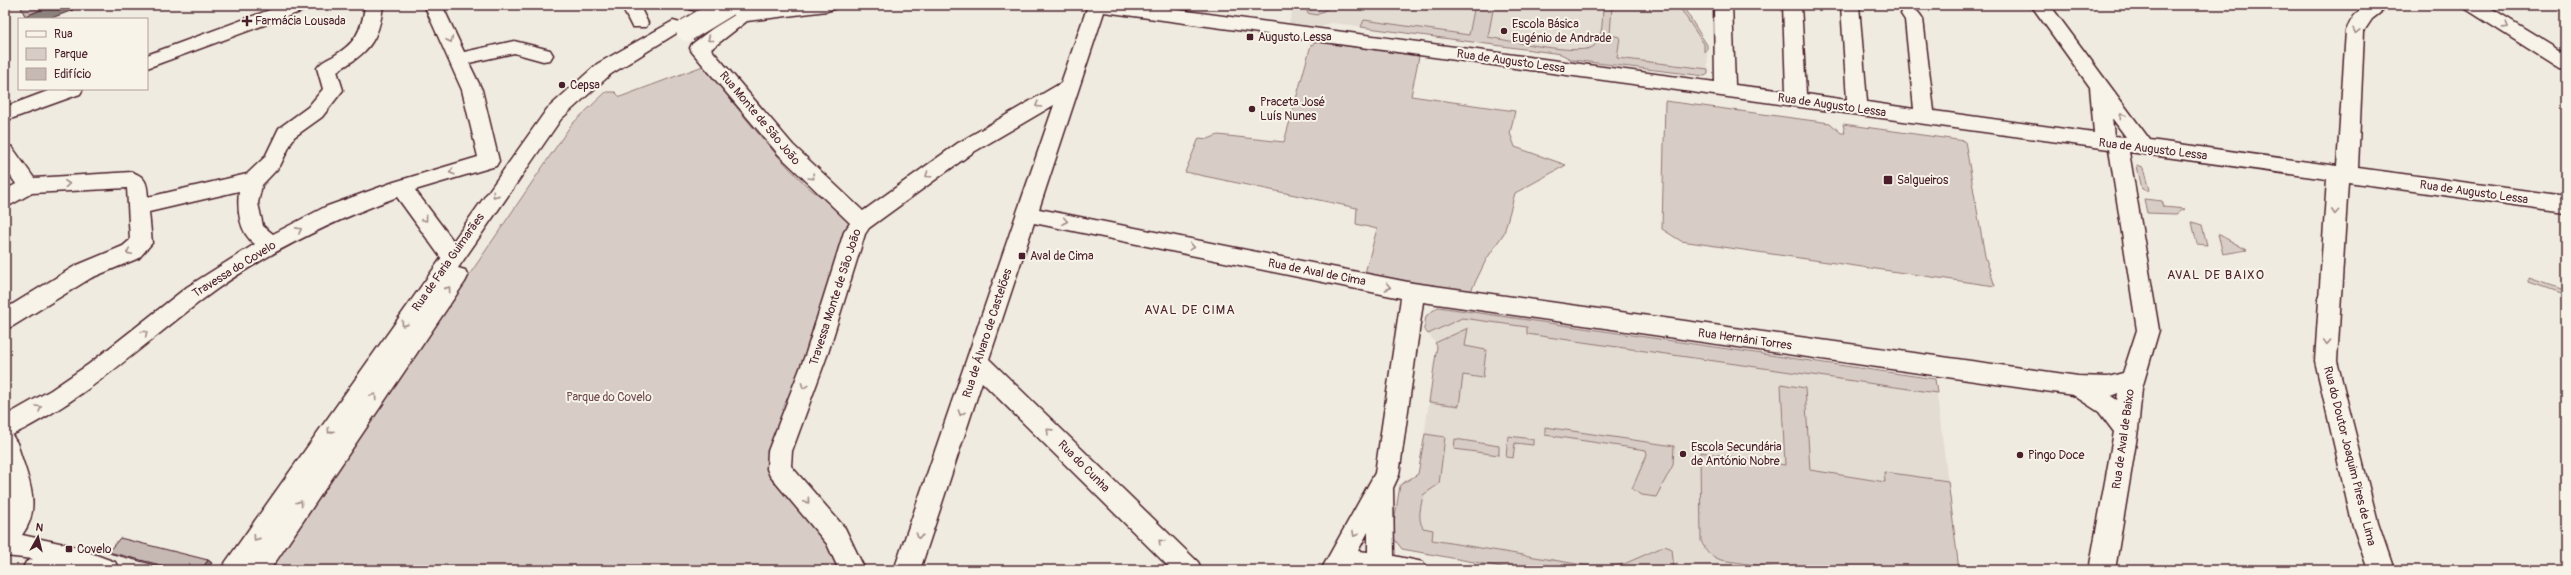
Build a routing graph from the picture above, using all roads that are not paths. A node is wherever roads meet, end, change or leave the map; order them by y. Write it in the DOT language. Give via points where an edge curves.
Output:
graph roads {
  1 [pos="301,5"];
  2 [pos="374,5"];
  3 [pos="434,5"];
  4 [pos="630,5"];
  5 [pos="697,5"];
  6 [pos="711,5"];
  7 [pos="827,5"];
  8 [pos="1098,5"];
  9 [pos="1723,5"];
  10 [pos="1792,5"];
  11 [pos="1850,5"];
  12 [pos="2040,5"];
  13 [pos="2381,5"];
  14 [pos="2473,5"];
  15 [pos="734,10"];
  16 [pos="1910,14"];
  17 [pos="639,23"];
  18 [pos="680,28"];
  19 [pos="543,55"];
  20 [pos="459,59"];
  21 [pos="148,62"];
  22 [pos="2566,63"];
  23 [pos="1071,86"];
  24 [pos="2099,88"];
  25 [pos="70,90"];
  26 [pos="1725,91"];
  27 [pos="1796,100"];
  28 [pos="1858,109"];
  29 [pos="5,114"];
  30 [pos="1925,117"];
  31 [pos="2111,144"];
  32 [pos="2143,146"];
  33 [pos="5,152"];
  34 [pos="2342,174"];
  35 [pos="254,180"];
  36 [pos="28,186"];
  37 [pos="401,187"];
  38 [pos="5,200"];
  39 [pos="2566,204"];
  40 [pos="141,206"];
  41 [pos="1026,214"];
  42 [pos="862,222"];
  43 [pos="272,244"];
  44 [pos="452,256"];
  45 [pos="1413,292"];
  46 [pos="5,320"];
  47 [pos="978,363"];
  48 [pos="2133,379"];
  49 [pos="2078,386"];
  50 [pos="5,428"];
  51 [pos="2126,430"];
  52 [pos="5,443"];
  53 [pos="1381,488"];
  54 [pos="5,537"];
  55 [pos="5,545"];
  56 [pos="1381,564"];
  57 [pos="1338,565"];
  58 [pos="35,570"];
  59 [pos="66,570"];
  60 [pos="106,570"];
  61 [pos="233,570"];
  62 [pos="254,570"];
  63 [pos="852,570"];
  64 [pos="907,570"];
  65 [pos="1189,570"];
  66 [pos="1414,570"];
  67 [pos="2102,570"];
  68 [pos="2380,570"];
  1 -- 21 [label="street"];
  2 -- 35 [label="street" via="372,24 365,43 357,51 327,68 333,90 328,98 315,112 286,133 273,161"];
  3 -- 20 [label="street, one-way"];
  4 -- 17 [label="street"];
  5 -- 15 [label="street" via="712,12"];
  6 -- 18 [label="street, Rua de Faria Guimarães"];
  7 -- 15 [label="street"];
  8 -- 23 [label="street, Rua de Álvaro de Castelões"];
  8 -- 26 [label="street, Rua de Augusto Lessa"];
  9 -- 26 [label="street"];
  10 -- 27 [label="street"];
  11 -- 28 [label="street"];
  12 -- 24 [label="street"];
  13 -- 34 [label="street, Rua do Doutor Joaquim Pires de Lima, one-way" via="2366,12 2355,31"];
  14 -- 22 [label="street, one-way"];
  15 -- 18 [label="street, Rua de Faria Guimarães, bridge"];
  15 -- 42 [label="street, Rua Monte de São João, one-way" via="699,48 731,82 786,150 828,193"];
  16 -- 30 [label="street" via="1914,19"];
  18 -- 44 [label="street, Rua de Faria Guimarães, one-way" via="604,69 554,114"];
  62 -- 18 [label="street, Rua de Faria Guimarães, one-way" via="564,120 607,80"];
  19 -- 20 [label="street" via="514,46"];
  20 -- 37 [label="street, Travessa do Covelo, one-way" via="472,90 489,160"];
  23 -- 41 [label="street, Rua de Álvaro de Castelões"];
  23 -- 42 [label="street, Travessa Monte de São João, one-way" via="965,148"];
  24 -- 31 [label="street, Rua de Aval de Baixo"];
  32 -- 24 [label="street, one-way"];
  25 -- 29 [label="street"];
  26 -- 27 [label="street, Rua de Augusto Lessa"];
  27 -- 28 [label="street, Rua de Augusto Lessa"];
  28 -- 30 [label="street, Rua de Augusto Lessa"];
  30 -- 31 [label="street, Rua de Augusto Lessa"];
  31 -- 32 [label="street, Rua de Augusto Lessa"];
  31 -- 48 [label="street, Rua de Aval de Baixo" via="2148,330"];
  32 -- 34 [label="street, Rua de Augusto Lessa"];
  33 -- 36 [label="street"];
  34 -- 39 [label="street, Rua de Augusto Lessa"];
  34 -- 68 [label="street, Rua do Doutor Joaquim Pires de Lima, one-way" via="2326,361 2365,523"];
  35 -- 40 [label="street"];
  35 -- 43 [label="street" via="248,194 253,228 258,235"];
  36 -- 38 [label="street"];
  36 -- 40 [label="street, one-way" via="132,180 138,184"];
  43 -- 37 [label="street, Travessa do Covelo, one-way" via="332,213"];
  37 -- 44 [label="street, one-way"];
  40 -- 46 [label="street, one-way" via="142,237 137,248 83,272"];
  41 -- 45 [label="street, Rua de Aval de Cima, one-way"];
  41 -- 47 [label="street, Rua de Álvaro de Castelões"];
  42 -- 63 [label="street, Travessa Monte de São João, one-way" via="855,232 817,353 780,451 779,469 836,536"];
  50 -- 43 [label="street, Travessa do Covelo, one-way" via="59,397 97,371 195,293"];
  44 -- 61 [label="street, Rua de Faria Guimarães, one-way"];
  45 -- 49 [label="street, Rua Hernâni Torres"];
  45 -- 53 [label="street" via="1387,475"];
  47 -- 64 [label="street, Rua de Álvaro de Castelões, one-way"];
  65 -- 47 [label="street, Rua do Cunha, one-way"];
  48 -- 49 [label="street, Rua Hernâni Torres" via="2108,387"];
  48 -- 51 [label="street, Rua de Aval de Baixo"];
  49 -- 51 [label="street" via="2107,405"];
  51 -- 67 [label="street, Rua de Aval de Baixo"];
  52 -- 54 [label="street" via="22,512 20,519"];
  53 -- 56 [label="street"];
  53 -- 57 [label="street, one-way"];
  55 -- 60 [label="street" via="21,545 86,562"];
  56 -- 57 [label="street"];
  56 -- 66 [label="street"];
  58 -- 59 [label="street" via="46,565"];
}
